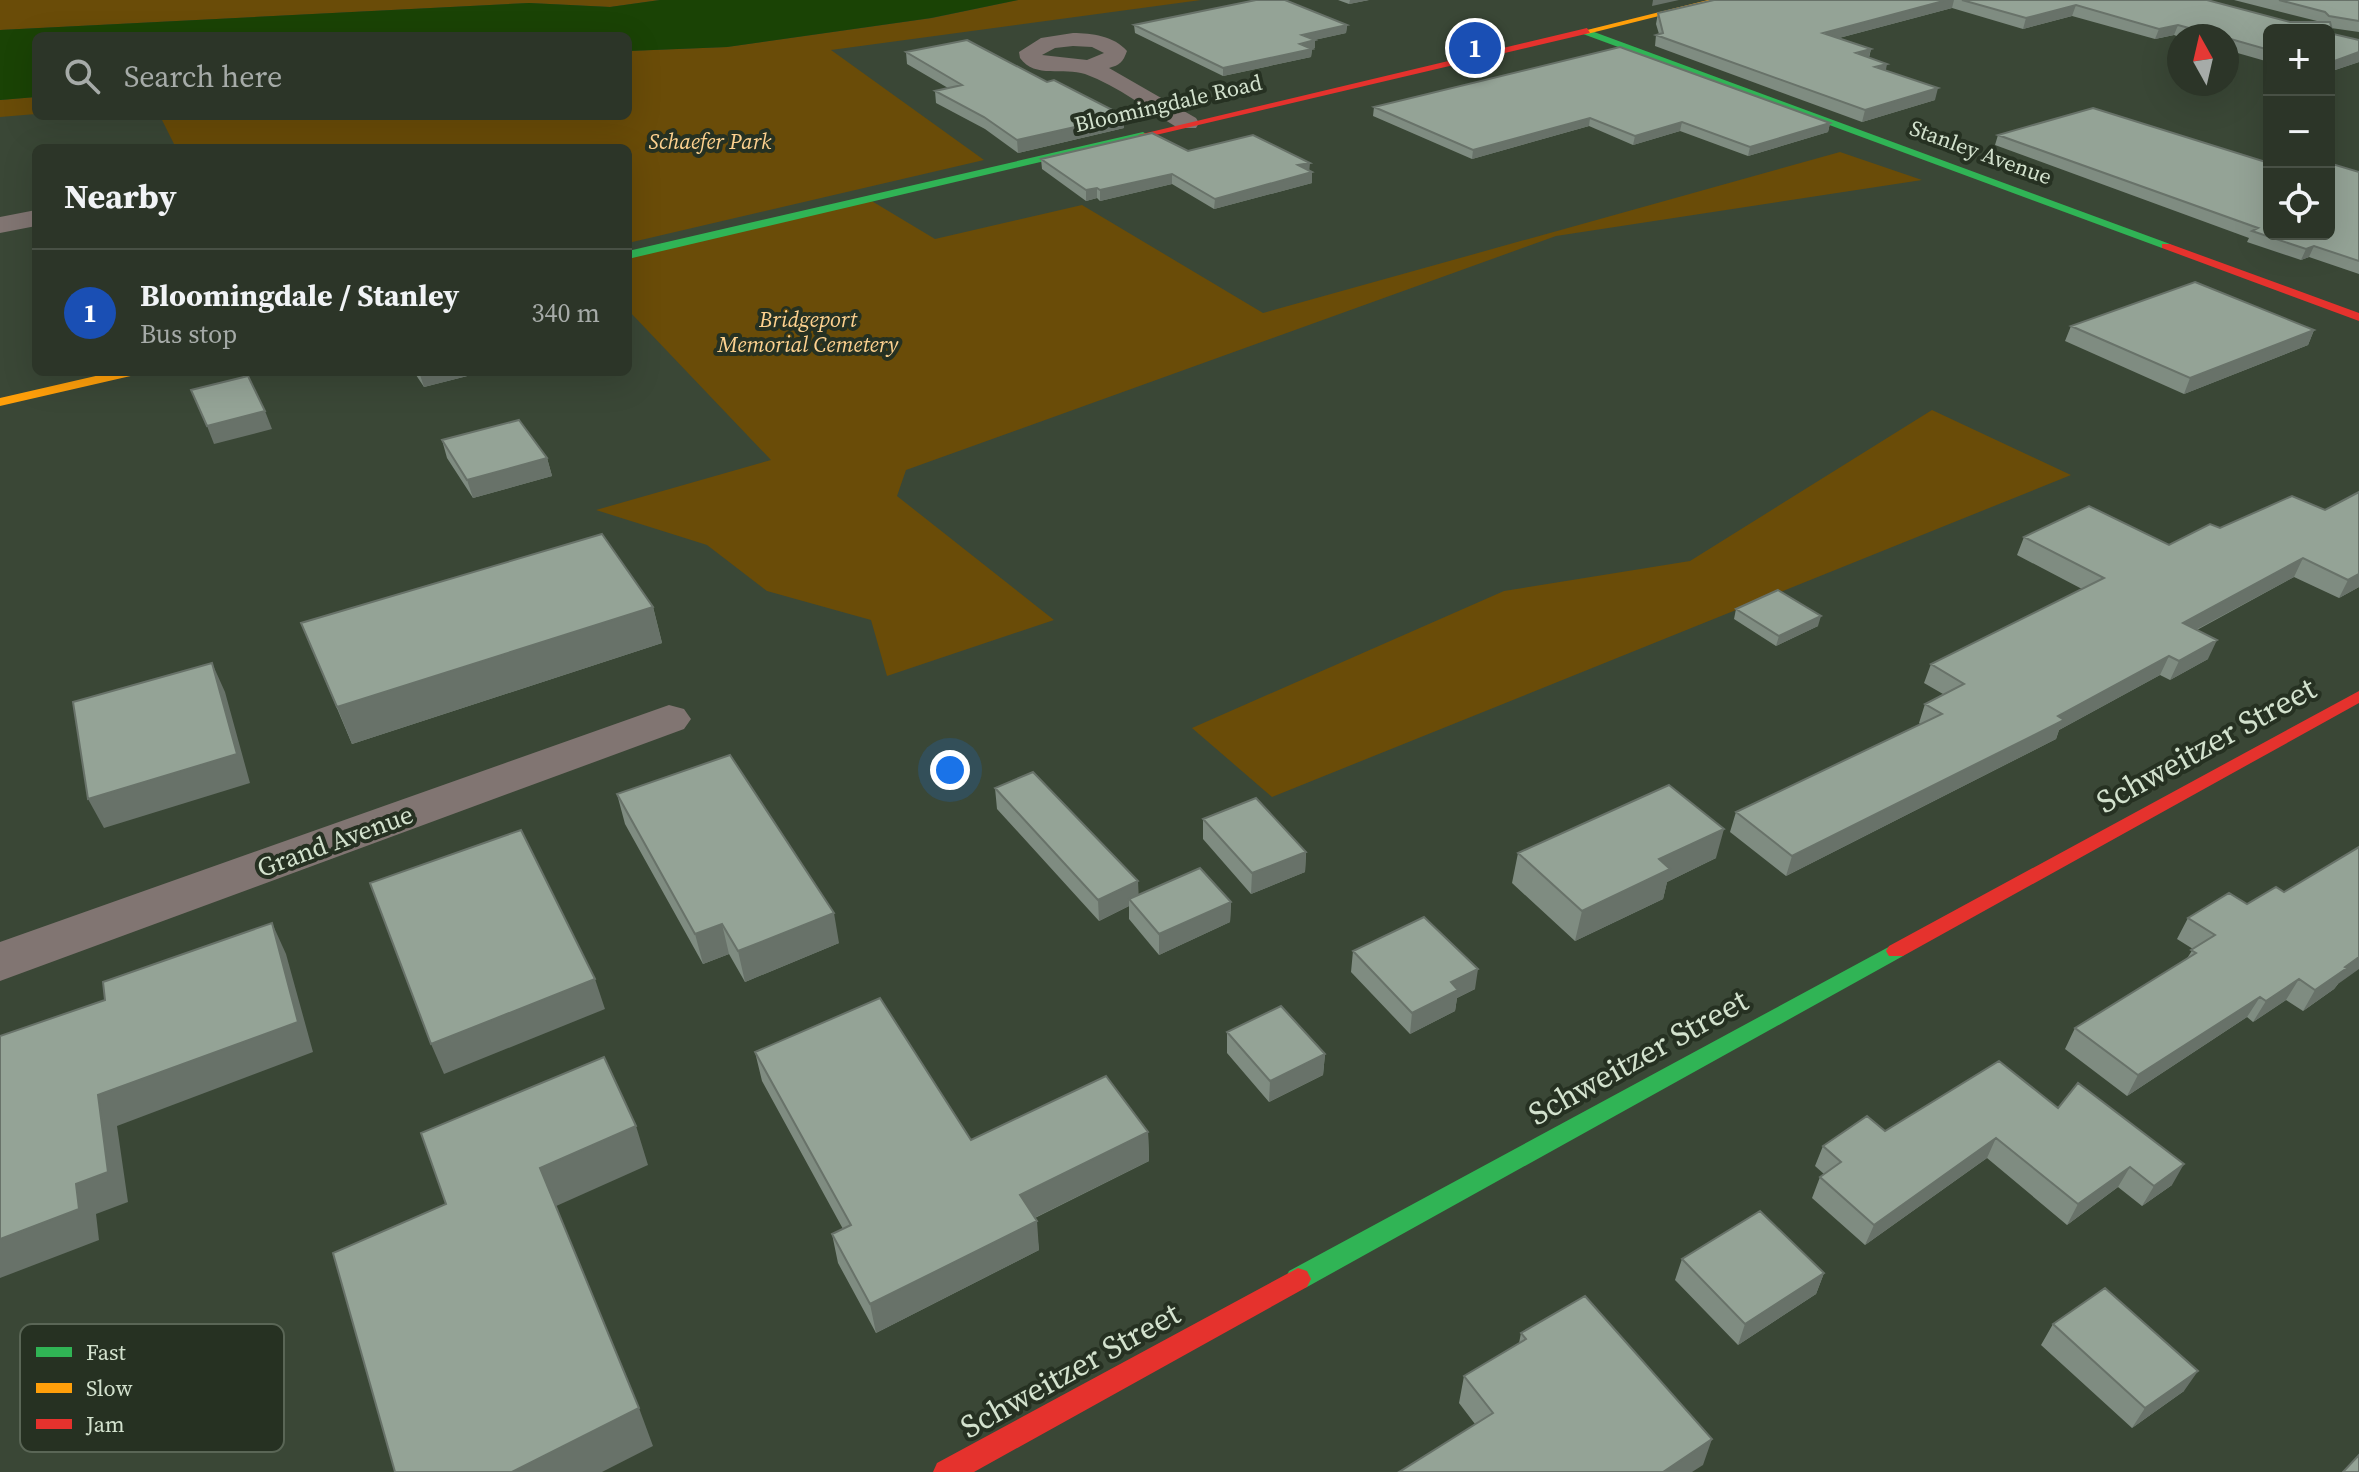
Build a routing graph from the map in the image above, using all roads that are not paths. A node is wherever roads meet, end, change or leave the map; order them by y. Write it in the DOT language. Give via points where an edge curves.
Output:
graph roads {
  1 [pos="1719,0"];
  2 [pos="1586,32"];
  3 [pos="1089,67"];
  4 [pos="1187,123"];
  5 [pos="32,219"];
  6 [pos="0,225"];
  7 [pos="632,254"];
  8 [pos="2359,317"];
  9 [pos="113,376"];
  10 [pos="0,402"];
  11 [pos="2359,696"];
  12 [pos="669,719"];
  13 [pos="0,962"];
  14 [pos="947,1472"];
  1 -- 2 [label="street, Bloomingdale Road"];
  2 -- 4 [label="street, Bloomingdale Road"];
  2 -- 8 [label="street, Stanley Avenue"];
  3 -- 4 [label="street"];
  4 -- 7 [label="street, Bloomingdale Road"];
  5 -- 6 [label="street"];
  9 -- 10 [label="street"];
  11 -- 14 [label="street, Schweitzer Street"];
  12 -- 13 [label="street, Grand Avenue"];
}
